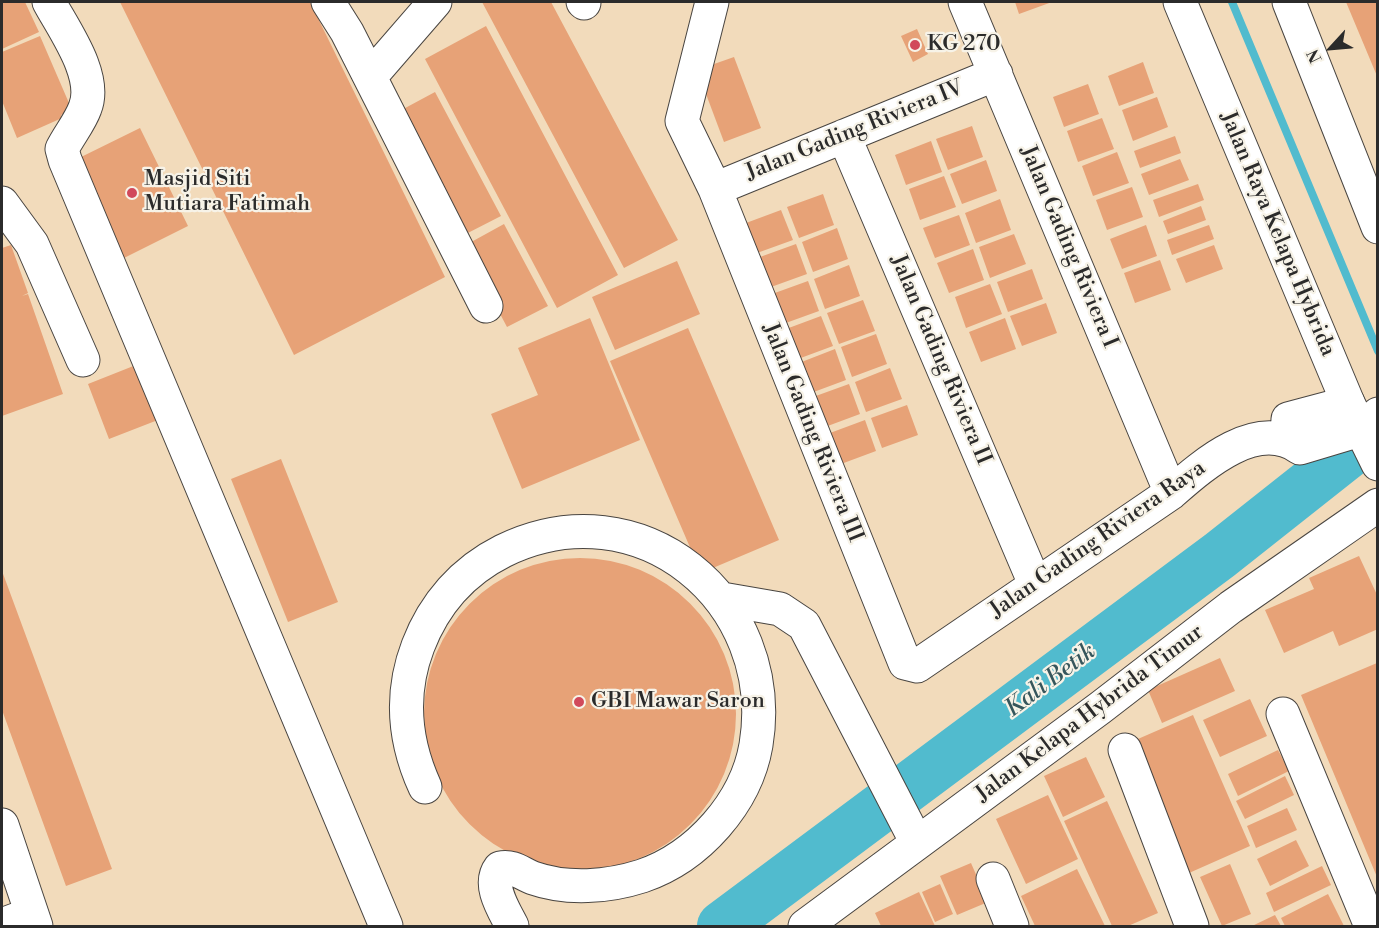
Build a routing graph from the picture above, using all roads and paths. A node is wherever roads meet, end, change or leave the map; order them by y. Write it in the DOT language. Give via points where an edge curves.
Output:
graph roads {
  1 [pos="49,2"];
  2 [pos="328,2"];
  3 [pos="435,2"];
  4 [pos="712,2"];
  5 [pos="965,2"];
  6 [pos="1180,2"];
  7 [pos="1289,2"];
  8 [pos="996,74"];
  9 [pos="370,77"];
  10 [pos="844,136"];
  11 [pos="715,189"];
  12 [pos="2,203"];
  13 [pos="1377,227"];
  14 [pos="486,306"];
  15 [pos="83,360"];
  16 [pos="1362,420"];
  17 [pos="1377,465"];
  18 [pos="1171,493"];
  19 [pos="1377,505"];
  20 [pos="1035,584"];
  21 [pos="722,599"];
  22 [pos="917,666"];
  23 [pos="1283,714"];
  24 [pos="1125,750"];
  25 [pos="425,787"];
  26 [pos="2,825"];
  27 [pos="911,831"];
  28 [pos="993,879"];
  29 [pos="23,922"];
  30 [pos="386,927"];
  31 [pos="512,927"];
  32 [pos="805,927"];
  33 [pos="1012,927"];
  34 [pos="1192,927"];
  35 [pos="1371,927"];
  1 -- 30 [label="street" via="90,87 86,108 62,148 65,160"];
  2 -- 9 [label="street"];
  3 -- 9 [label="street"];
  4 -- 11 [label="street, Jalan Gading Riviera III" via="682,121"];
  5 -- 8 [label="street, Jalan Gading Riviera I"];
  6 -- 16 [label="street, Jalan Raya Kelapa Hybrida"];
  7 -- 13 [label="street"];
  8 -- 10 [label="street, Jalan Gading Riviera IV"];
  8 -- 18 [label="street, Jalan Gading Riviera I"];
  9 -- 14 [label="street"];
  10 -- 11 [label="street, Jalan Gading Riviera IV"];
  10 -- 20 [label="street, Jalan Gading Riviera II"];
  11 -- 22 [label="street, Jalan Gading Riviera III" via="900,657 904,663"];
  12 -- 15 [label="street" via="32,244"];
  16 -- 17 [label="street, Jalan Raya Kelapa Hybrida"];
  16 -- 18 [label="street, Jalan Gading Riviera Raya" via="1300,448 1287,439 1256,439 1235,447 1200,467"];
  18 -- 20 [label="street, Jalan Gading Riviera Raya"];
  19 -- 27 [label="street, Jalan Kelapa Hybrida Timur"];
  20 -- 22 [label="street, Jalan Gading Riviera Raya"];
  21 -- 25 [label="street" via="700,575 653,546 591,531 559,532 528,539 482,562 450,590 426,626 411,664 406,716 411,751"];
  21 -- 27 [label="street" via="780,609 804,625"];
  21 -- 31 [label="street" via="752,656 759,722 754,755 743,784 723,817 701,841 675,860 643,876 609,884 553,883 508,867 500,868 495,878 496,891"];
  23 -- 35 [label="street"];
  24 -- 34 [label="street"];
  26 -- 29 [label="street"];
  27 -- 32 [label="street, Jalan Kelapa Hybrida Timur"];
  28 -- 33 [label="street"];
}
